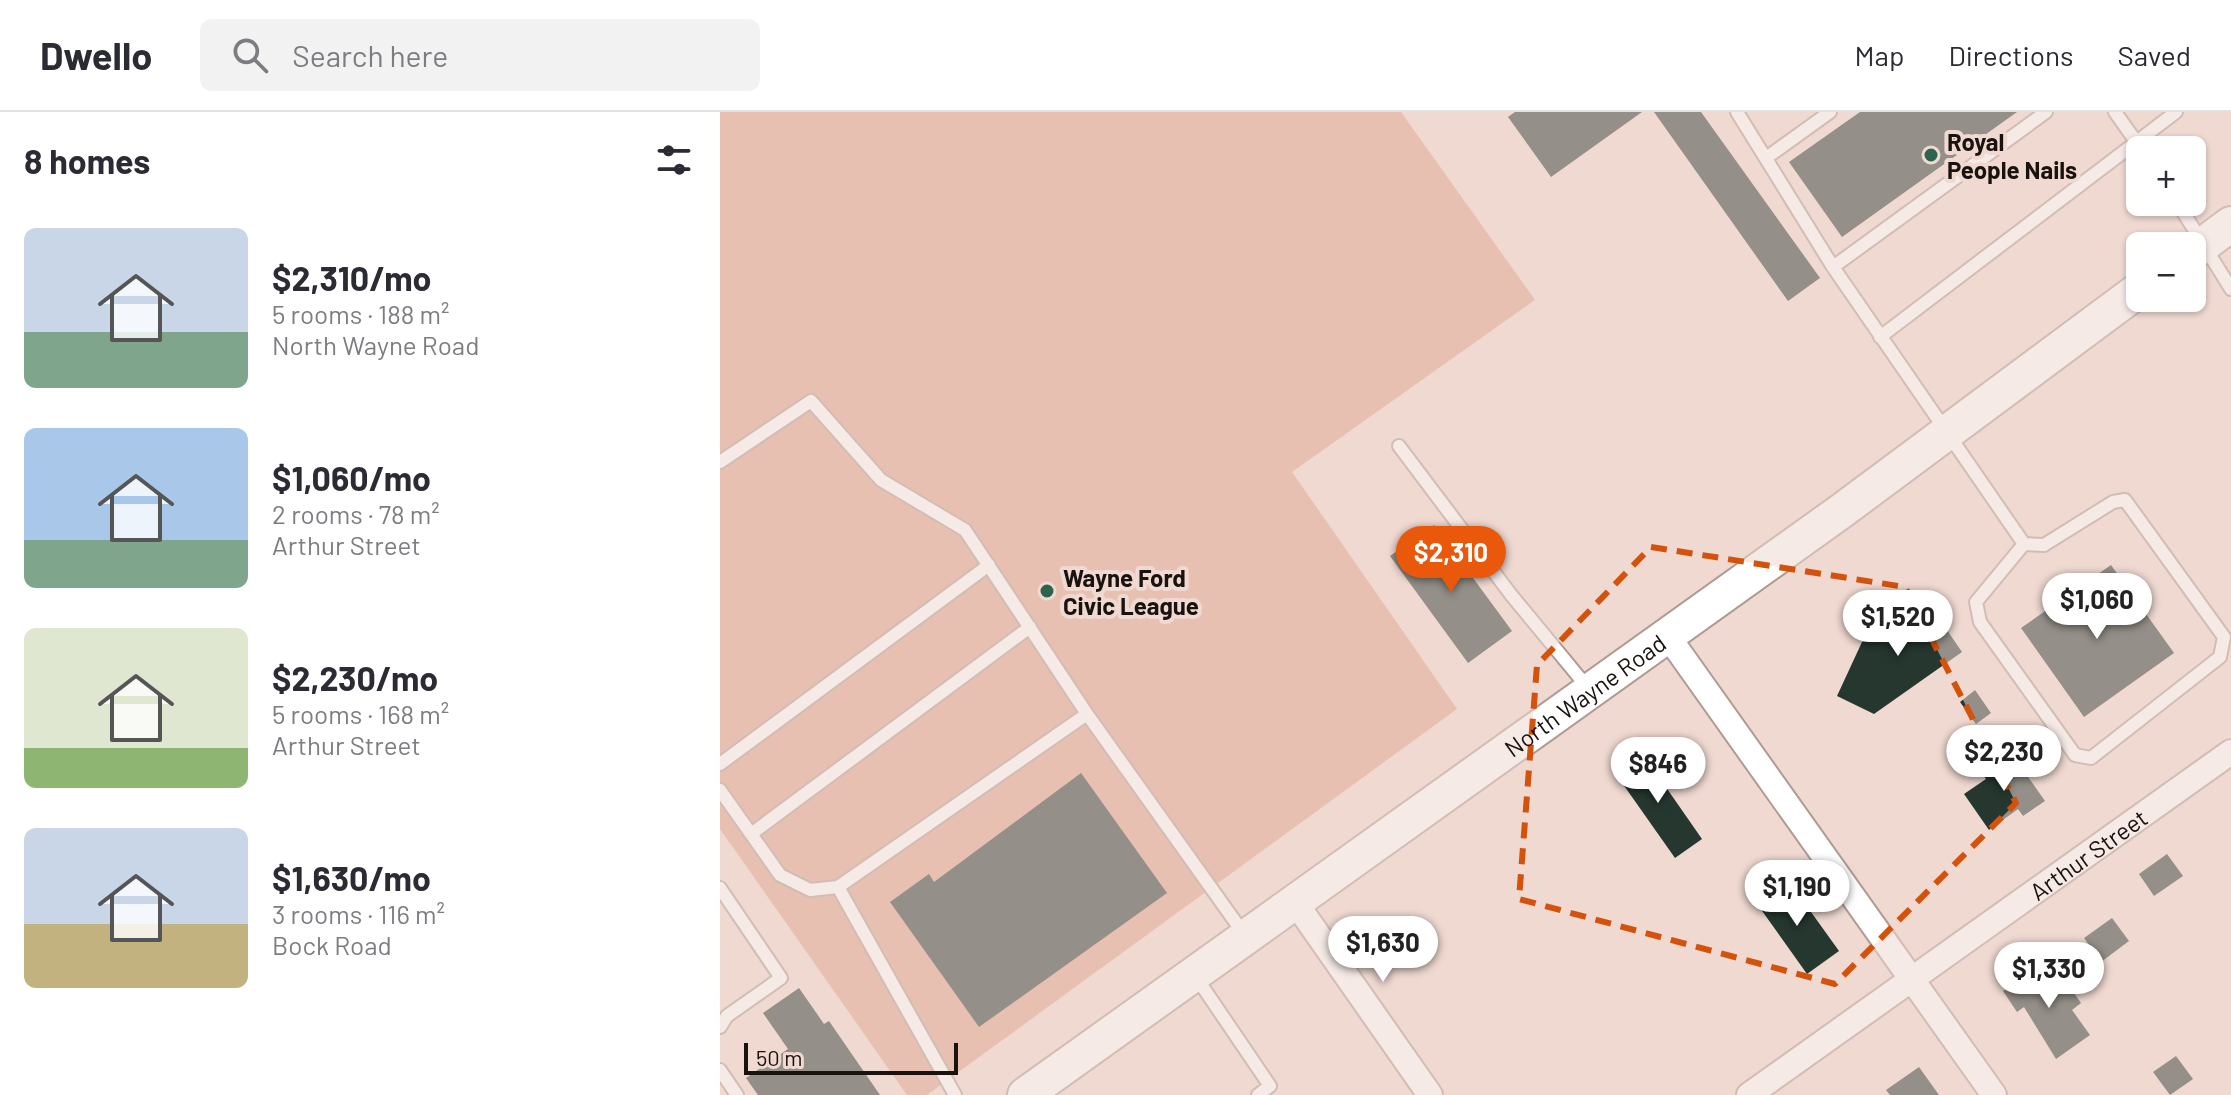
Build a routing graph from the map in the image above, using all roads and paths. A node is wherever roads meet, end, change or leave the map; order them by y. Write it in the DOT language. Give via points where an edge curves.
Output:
graph roads {
  1 [pos="1737,112"];
  2 [pos="1830,112"];
  3 [pos="2046,112"];
  4 [pos="2115,112"];
  5 [pos="2176,112"];
  6 [pos="2133,136"];
  7 [pos="2151,136"];
  8 [pos="2126,156"];
  9 [pos="1766,158"];
  10 [pos="2189,216"];
  11 [pos="2209,240"];
  12 [pos="1833,267"];
  13 [pos="2231,289"];
  14 [pos="2126,299"];
  15 [pos="1880,337"];
  16 [pos="1947,432"];
  17 [pos="1399,446"];
  18 [pos="720,462"];
  19 [pos="2024,544"];
  20 [pos="989,565"];
  21 [pos="1030,627"];
  22 [pos="1667,635"];
  23 [pos="1590,690"];
  24 [pos="1087,714"];
  25 [pos="2231,752"];
  26 [pos="720,764"];
  27 [pos="720,790"];
  28 [pos="751,834"];
  29 [pos="838,887"];
  30 [pos="720,888"];
  31 [pos="1295,902"];
  32 [pos="1246,937"];
  33 [pos="1194,974"];
  34 [pos="1911,979"];
  35 [pos="722,1016"];
  36 [pos="720,1070"];
  37 [pos="737,1095"];
  38 [pos="955,1095"];
  39 [pos="1025,1095"];
  40 [pos="1258,1095"];
  41 [pos="1430,1095"];
  42 [pos="1749,1095"];
  43 [pos="1994,1095"];
  1 -- 9 [label="lane"];
  2 -- 9 [label="lane"];
  3 -- 12 [label="lane"];
  4 -- 6 [label="lane"];
  5 -- 7 [label="lane"];
  8 -- 15 [label="lane"];
  9 -- 12 [label="lane"];
  10 -- 11 [label="lane"];
  11 -- 13 [label="lane"];
  12 -- 15 [label="lane"];
  14 -- 16 [label="main road, North Wayne Road"];
  15 -- 16 [label="lane"];
  16 -- 19 [label="lane"];
  16 -- 22 [label="main road, North Wayne Road"];
  17 -- 23 [label="lane"];
  18 -- 20 [label="lane" via="811,401 881,480 965,530"];
  19 -- 19 [label="lane" via="2044,545 2113,502 2125,500 2224,637 2220,657 2091,758 2075,755 1980,622 1976,602"];
  20 -- 21 [label="lane"];
  20 -- 26 [label="lane"];
  21 -- 24 [label="lane"];
  21 -- 28 [label="lane"];
  22 -- 23 [label="main road, North Wayne Road"];
  22 -- 34 [label="street"];
  23 -- 31 [label="main road, North Wayne Road"];
  24 -- 29 [label="lane"];
  24 -- 32 [label="lane"];
  25 -- 34 [label="street, Arthur Street"];
  27 -- 28 [label="lane"];
  28 -- 29 [label="lane" via="780,875 810,890"];
  29 -- 38 [label="lane"];
  30 -- 35 [label="lane" via="781,978"];
  31 -- 32 [label="main road, North Wayne Road"];
  31 -- 41 [label="street"];
  32 -- 33 [label="main road, North Wayne Road"];
  33 -- 39 [label="main road, North Wayne Road"];
  33 -- 40 [label="lane" via="1270,1086"];
  34 -- 42 [label="street, Arthur Street"];
  34 -- 43 [label="street"];
  36 -- 37 [label="lane"];
}
